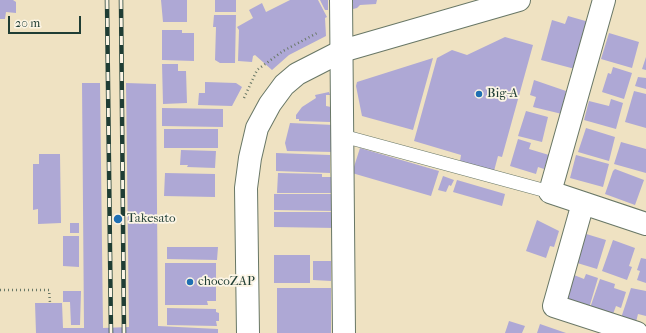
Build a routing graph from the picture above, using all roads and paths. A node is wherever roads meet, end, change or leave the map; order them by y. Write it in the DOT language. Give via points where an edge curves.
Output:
graph roads {
  1 [pos="341,0"];
  2 [pos="519,0"];
  3 [pos="604,0"];
  4 [pos="342,52"];
  5 [pos="343,136"];
  6 [pos="550,192"];
  7 [pos="583,203"];
  8 [pos="646,224"];
  9 [pos="0,290"];
  10 [pos="50,303"];
  11 [pos="248,333"];
  12 [pos="344,333"];
  13 [pos="634,333"];
  1 -- 4 [label="street"];
  2 -- 4 [label="street"];
  3 -- 6 [label="street"];
  4 -- 5 [label="street"];
  4 -- 11 [label="street" via="297,74 284,85 257,128 246,188"];
  5 -- 6 [label="lane"];
  5 -- 12 [label="street"];
  6 -- 7 [label="street"];
  7 -- 8 [label="street"];
  7 -- 13 [label="street" via="554,306"];
  9 -- 10 [label="path" via="49,290"];
}
